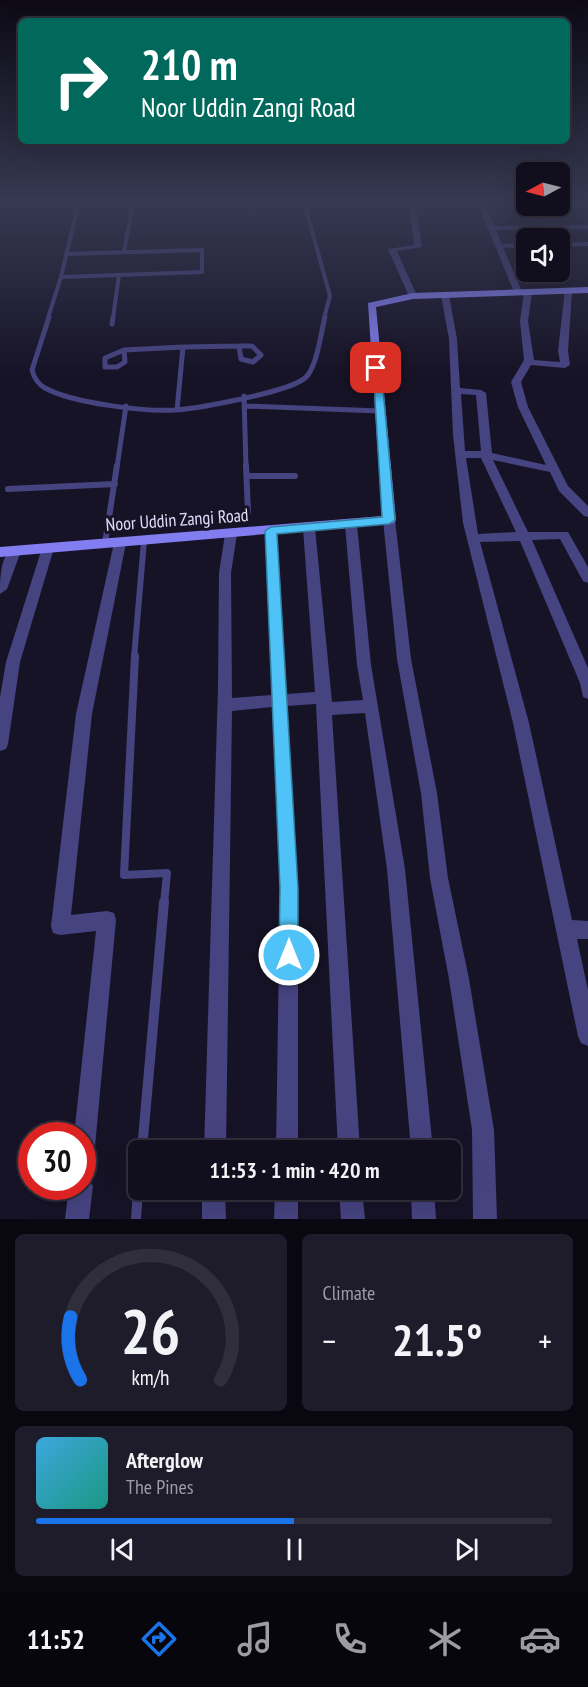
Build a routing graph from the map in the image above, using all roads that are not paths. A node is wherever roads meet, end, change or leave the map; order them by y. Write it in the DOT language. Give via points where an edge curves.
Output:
graph roads {
  1 [pos="65,259"];
  2 [pos="202,259"];
  3 [pos="320,259"];
  4 [pos="396,259"];
  5 [pos="505,259"];
  6 [pos="119,275"];
  7 [pos="60,277"];
  8 [pos="588,290"];
  9 [pos="568,291"];
  10 [pos="523,292"];
  11 [pos="445,295"];
  12 [pos="413,296"];
  13 [pos="112,324"];
  14 [pos="239,346"];
  15 [pos="183,347"];
  16 [pos="124,350"];
  17 [pos="528,362"];
  18 [pos="456,390"];
  19 [pos="244,396"];
  20 [pos="126,406"];
  21 [pos="244,406"];
  22 [pos="177,410"];
  23 [pos="380,411"];
  24 [pos="460,454"];
  25 [pos="487,455"];
  26 [pos="554,470"];
  27 [pos="247,476"];
  28 [pos="295,476"];
  29 [pos="115,484"];
  30 [pos="8,489"];
  31 [pos="248,512"];
  32 [pos="588,513"];
  33 [pos="389,520"];
  34 [pos="351,525"];
  35 [pos="309,528"];
  36 [pos="271,531"];
  37 [pos="231,534"];
  38 [pos="522,536"];
  39 [pos="473,538"];
  40 [pos="144,541"];
  41 [pos="113,543"];
  42 [pos="48,548"];
  43 [pos="15,551"];
  44 [pos="0,552"];
  45 [pos="588,578"];
  46 [pos="0,589"];
  47 [pos="588,693"];
  48 [pos="323,697"];
  49 [pos="280,700"];
  50 [pos="225,705"];
  51 [pos="372,706"];
  52 [pos="0,744"];
  53 [pos="566,929"];
  54 [pos="588,930"];
  55 [pos="588,1036"];
  56 [pos="87,1122"];
  57 [pos="143,1140"];
  58 [pos="215,1140"];
  59 [pos="287,1140"];
  60 [pos="348,1140"];
  61 [pos="421,1140"];
  62 [pos="79,1200"];
  63 [pos="137,1200"];
  64 [pos="214,1200"];
  65 [pos="286,1200"];
  66 [pos="352,1200"];
  67 [pos="423,1200"];
  68 [pos="77,1219"];
  69 [pos="136,1219"];
  70 [pos="214,1219"];
  71 [pos="286,1219"];
  72 [pos="353,1219"];
  73 [pos="424,1219"];
  74 [pos="485,1219"];
  1 -- 7 [label="lane"];
  2 -- 6 [label="lane" via="202,272"];
  3 -- 19 [label="lane" via="330,296 312,368 306,378 290,385"];
  4 -- 12 [label="street"];
  5 -- 10 [label="street"];
  6 -- 7 [label="lane"];
  6 -- 13 [label="lane"];
  7 -- 20 [label="lane" via="32,370 35,380 52,392"];
  8 -- 9 [label="street"];
  9 -- 10 [label="street"];
  9 -- 17 [label="street" via="565,365"];
  10 -- 11 [label="street"];
  10 -- 17 [label="street"];
  11 -- 12 [label="street"];
  11 -- 18 [label="street"];
  12 -- 23 [label="street" via="371,305"];
  14 -- 14 [label="lane" via="252,346 261,355 253,362 241,359"];
  14 -- 15 [label="lane"];
  15 -- 16 [label="lane"];
  15 -- 22 [label="lane"];
  16 -- 16 [label="lane" via="105,358 105,367 125,362"];
  17 -- 26 [label="street" via="516,382 523,407"];
  18 -- 24 [label="street"];
  18 -- 25 [label="street" via="481,393"];
  19 -- 21 [label="lane"];
  19 -- 22 [label="lane"];
  20 -- 22 [label="lane"];
  20 -- 29 [label="lane"];
  21 -- 23 [label="lane"];
  21 -- 27 [label="lane"];
  23 -- 33 [label="street"];
  24 -- 25 [label="street"];
  24 -- 39 [label="street"];
  25 -- 26 [label="street"];
  25 -- 38 [label="street"];
  26 -- 32 [label="street" via="563,488"];
  27 -- 28 [label="lane"];
  27 -- 31 [label="lane"];
  29 -- 30 [label="lane"];
  29 -- 41 [label="lane"];
  33 -- 34 [label="street, Noor Uddin Zangi Road"];
  33 -- 74 [label="street" via="404,658 483,1130"];
  34 -- 35 [label="street, Noor Uddin Zangi Road"];
  34 -- 51 [label="street" via="364,665"];
  35 -- 36 [label="street, Noor Uddin Zangi Road"];
  35 -- 48 [label="street"];
  36 -- 37 [label="street, Noor Uddin Zangi Road"];
  36 -- 49 [label="street"];
  37 -- 40 [label="street, Noor Uddin Zangi Road"];
  37 -- 50 [label="street" via="225,573"];
  38 -- 39 [label="street"];
  38 -- 45 [label="street" via="564,535"];
  38 -- 47 [label="street"];
  39 -- 53 [label="street" via="521,723"];
  40 -- 41 [label="street, Noor Uddin Zangi Road"];
  40 -- 57 [label="lane" via="132,688 124,875 167,873"];
  41 -- 42 [label="street, Noor Uddin Zangi Road"];
  41 -- 56 [label="street" via="84,714 60,926 107,920"];
  42 -- 43 [label="street, Noor Uddin Zangi Road"];
  42 -- 52 [label="street" via="13,662"];
  43 -- 44 [label="street, Noor Uddin Zangi Road"];
  43 -- 46 [label="street"];
  48 -- 49 [label="street"];
  48 -- 51 [label="street" via="326,709"];
  48 -- 60 [label="street"];
  49 -- 50 [label="street"];
  49 -- 59 [label="street" via="289,888"];
  50 -- 58 [label="street"];
  51 -- 61 [label="street" via="396,869"];
  53 -- 54 [label="street"];
  53 -- 55 [label="street"];
  62 -- 68 [label="street"];
  63 -- 69 [label="lane"];
  64 -- 70 [label="street"];
  65 -- 71 [label="street"];
  66 -- 72 [label="street"];
  67 -- 73 [label="street"];
}
